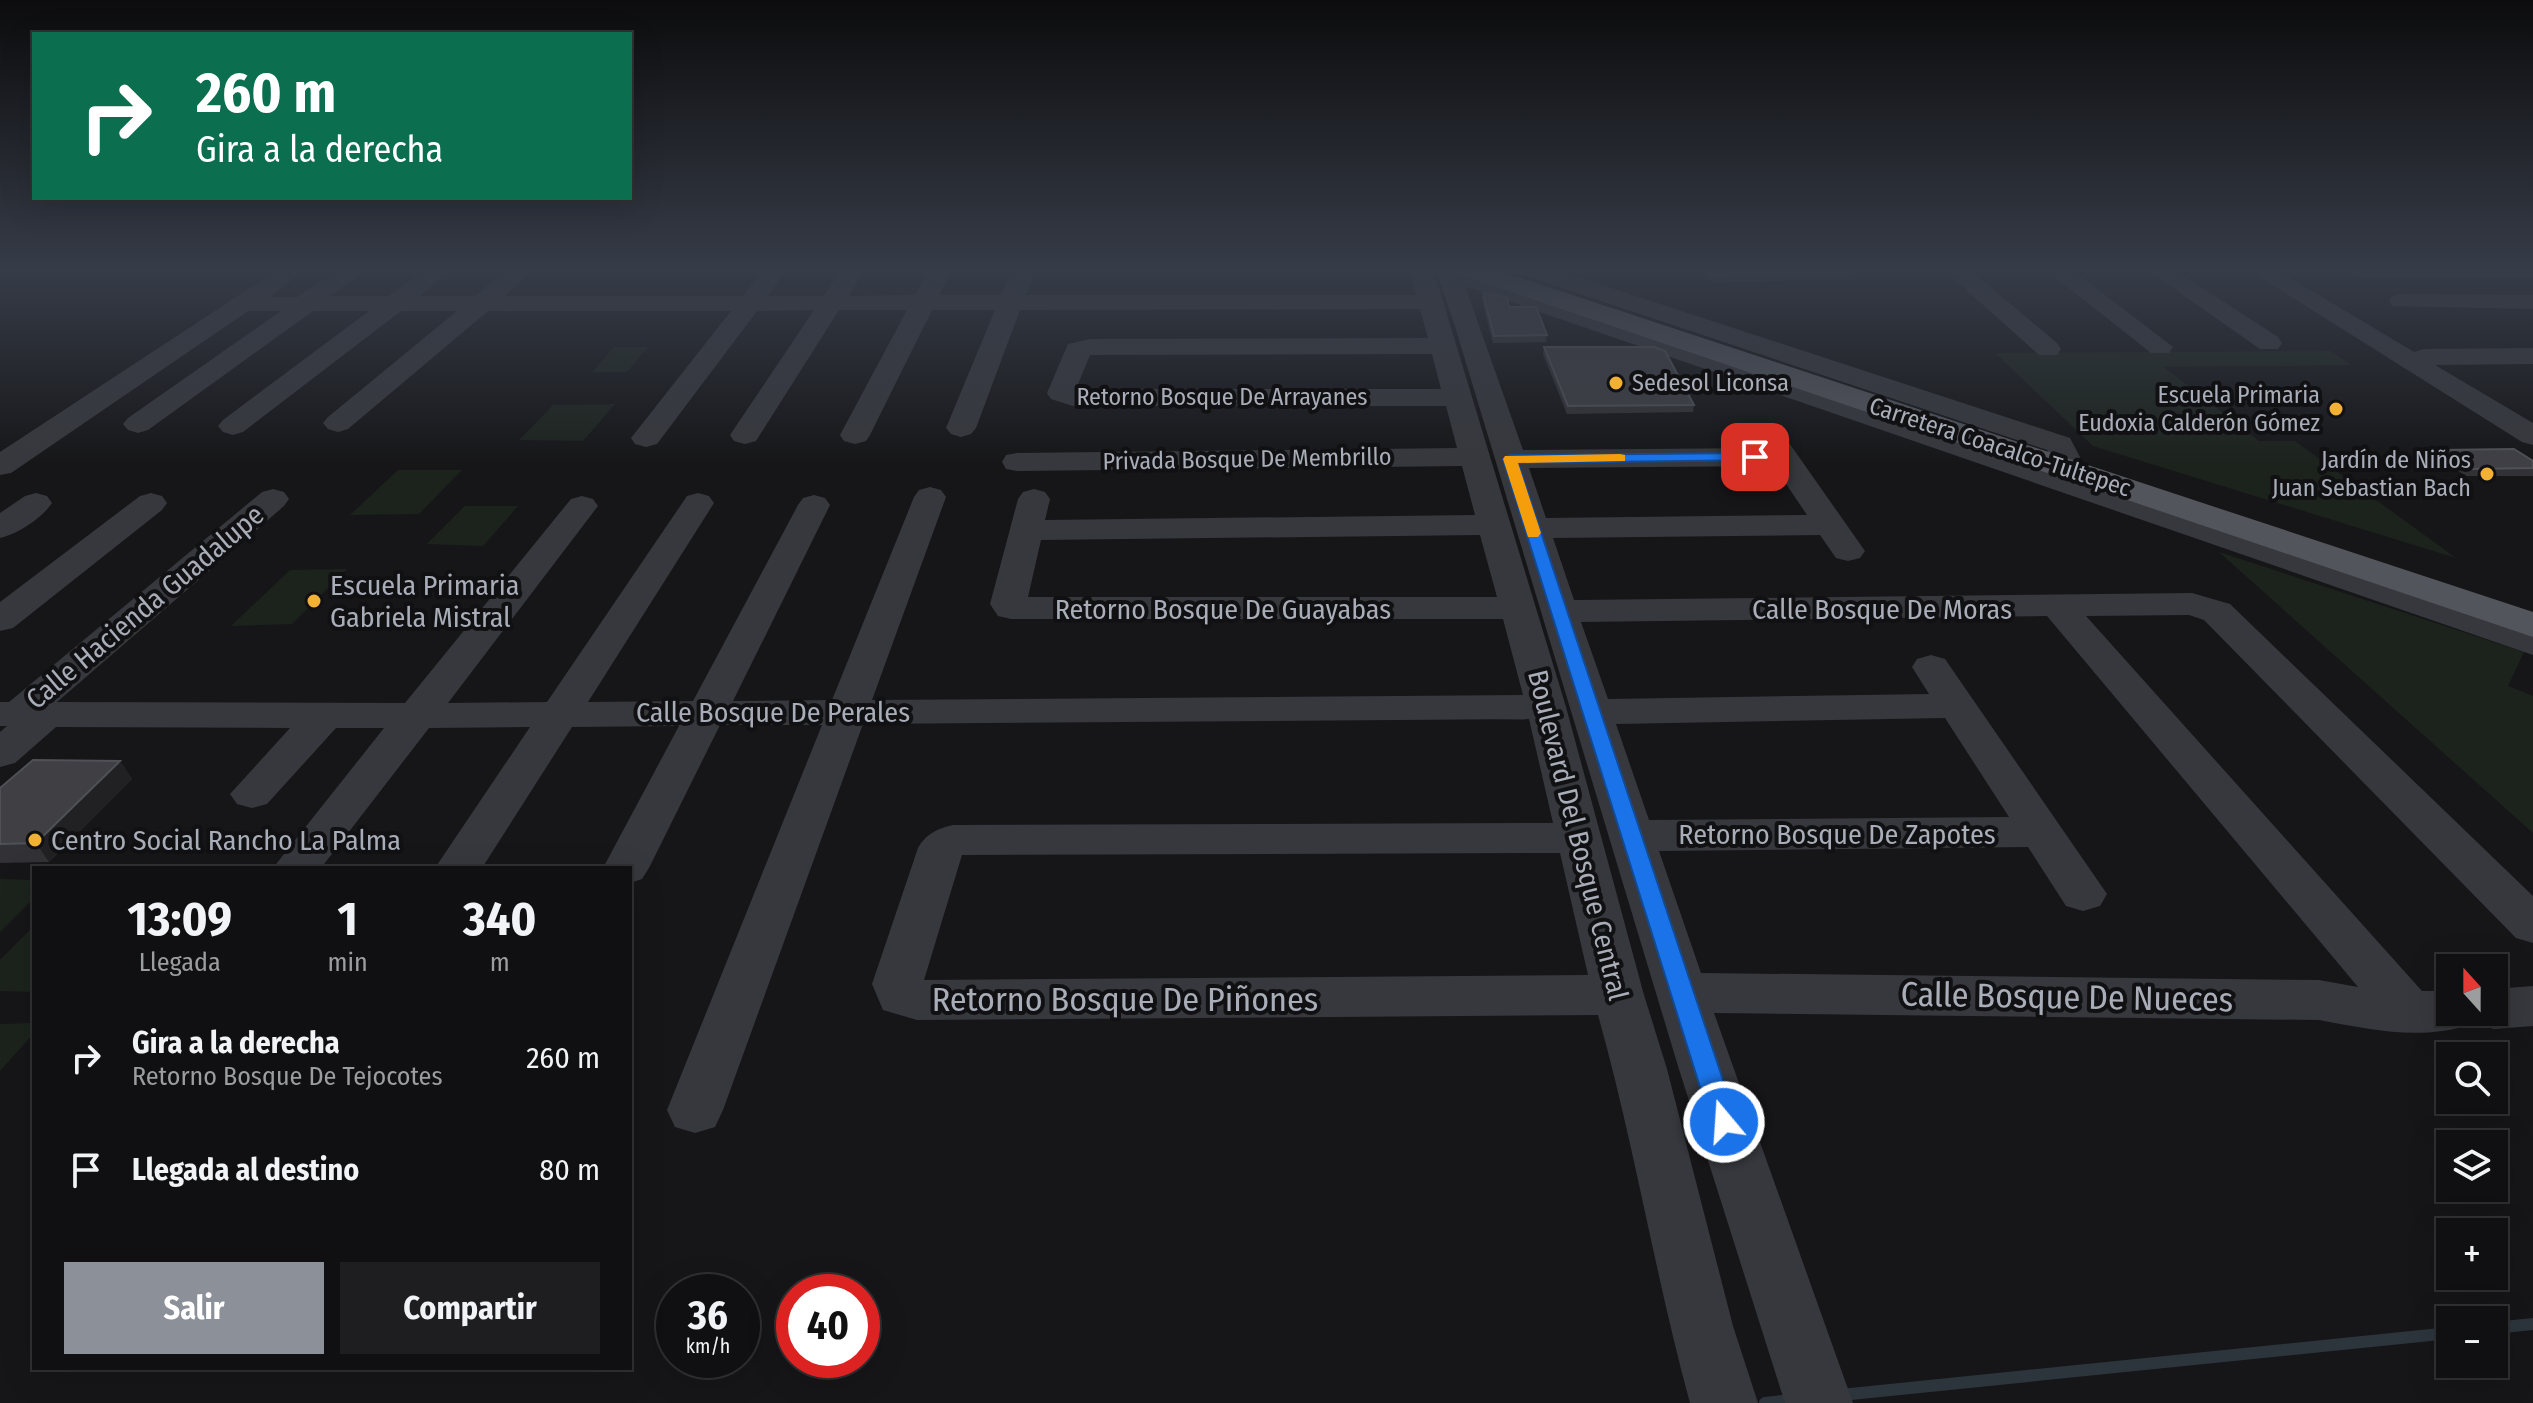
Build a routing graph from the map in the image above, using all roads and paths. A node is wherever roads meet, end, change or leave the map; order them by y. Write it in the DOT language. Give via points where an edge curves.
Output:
graph roads {
  1 [pos="196,334"];
  2 [pos="263,334"];
  3 [pos="353,334"];
  4 [pos="443,334"];
  5 [pos="726,334"];
  6 [pos="811,334"];
  7 [pos="907,334"];
  8 [pos="998,334"];
  9 [pos="1174,334"];
  10 [pos="1450,334"];
  11 [pos="1456,334"];
  12 [pos="1575,334"];
  13 [pos="1577,334"];
  14 [pos="1692,334"];
  15 [pos="1727,334"];
  16 [pos="2031,334"];
  17 [pos="2143,334"];
  18 [pos="2256,334"];
  19 [pos="2374,334"];
  20 [pos="2380,334"];
  21 [pos="2269,343"];
  22 [pos="2160,347"];
  23 [pos="2048,349"];
  24 [pos="2533,356"];
  25 [pos="2424,357"];
  26 [pos="1458,397"];
  27 [pos="2533,421"];
  28 [pos="338,423"];
  29 [pos="138,424"];
  30 [pos="233,426"];
  31 [pos="961,428"];
  32 [pos="1765,429"];
  33 [pos="745,435"];
  34 [pos="855,435"];
  35 [pos="2533,436"];
  36 [pos="646,438"];
  37 [pos="1783,457"];
  38 [pos="2065,457"];
  39 [pos="1493,458"];
  40 [pos="6,462"];
  41 [pos="1017,462"];
  42 [pos="930,497"];
  43 [pos="273,499"];
  44 [pos="36,503"];
  45 [pos="151,503"];
  46 [pos="698,503"];
  47 [pos="814,505"];
  48 [pos="582,506"];
  49 [pos="1512,526"];
  50 [pos="0,528"];
  51 [pos="1531,589"];
  52 [pos="2058,607"];
  53 [pos="2533,610"];
  54 [pos="0,620"];
  55 [pos="2533,625"];
  56 [pos="2533,644"];
  57 [pos="1931,667"];
  58 [pos="1959,706"];
  59 [pos="1546,707"];
  60 [pos="848,712"];
  61 [pos="1590,712"];
  62 [pos="706,713"];
  63 [pos="559,714"];
  64 [pos="21,715"];
  65 [pos="416,715"];
  66 [pos="325,716"];
  67 [pos="0,754"];
  68 [pos="252,794"];
  69 [pos="2040,832"];
  70 [pos="1633,836"];
  71 [pos="1579,838"];
  72 [pos="298,866"];
  73 [pos="459,866"];
  74 [pos="627,866"];
  75 [pos="2083,894"];
  76 [pos="2533,925"];
  77 [pos="1683,993"];
  78 [pos="1618,995"];
  79 [pos="2533,1006"];
  80 [pos="2508,1008"];
  81 [pos="2431,1012"];
  82 [pos="1705,1066"];
  83 [pos="1640,1069"];
  84 [pos="695,1110"];
  85 [pos="1724,1403"];
  86 [pos="1819,1403"];
  1 -- 40 [label="street"];
  2 -- 29 [label="street"];
  3 -- 30 [label="street"];
  4 -- 28 [label="street"];
  5 -- 36 [label="street"];
  6 -- 33 [label="street"];
  7 -- 34 [label="street"];
  8 -- 31 [label="street"];
  9 -- 26 [label="street, Retorno Bosque De Arrayanes" via="1077,350 1061,393 1073,398"];
  10 -- 26 [label="street, Boulevard Del Bosque Central"];
  11 -- 39 [label="street, Boulevard Del Bosque Central"];
  12 -- 56 [label="street" via="2045,480"];
  13 -- 55 [label="main road, Carretera Coacalco-Tultepec"];
  14 -- 38 [label="main road, Carretera Coacalco-Tultepec"];
  15 -- 38 [label="street" via="2059,444"];
  16 -- 23 [label="street"];
  17 -- 22 [label="street"];
  18 -- 21 [label="street"];
  19 -- 35 [label="street"];
  20 -- 25 [label="street"];
  24 -- 25 [label="street"];
  25 -- 27 [label="street"];
  26 -- 39 [label="street, Boulevard Del Bosque Central"];
  32 -- 37 [label="street"];
  37 -- 39 [label="street, Privada Bosque De Membrillo"];
  37 -- 49 [label="street, Retorno Bosque De Guayabas" via="1839,538"];
  38 -- 53 [label="main road, Carretera Coacalco-Tultepec"];
  39 -- 41 [label="street, Privada Bosque De Membrillo"];
  39 -- 49 [label="street, Boulevard Del Bosque Central"];
  42 -- 60 [label="street"];
  43 -- 64 [label="street, Calle Hacienda Guadalupe"];
  44 -- 50 [label="street"];
  45 -- 54 [label="street"];
  46 -- 63 [label="street"];
  47 -- 62 [label="street"];
  48 -- 65 [label="street"];
  49 -- 51 [label="street, Boulevard Del Bosque Central"];
  49 -- 51 [label="street, Retorno Bosque De Guayabas" via="1030,514 1008,604 1021,610"];
  51 -- 52 [label="street, Calle Bosque De Moras"];
  51 -- 59 [label="street, Boulevard Del Bosque Central"];
  51 -- 61 [label="street, Boulevard Del Bosque Central"];
  52 -- 76 [label="street, Calle Bosque De Moras" via="2192,604 2217,612"];
  52 -- 81 [label="street" via="2197,765"];
  57 -- 58 [label="street"];
  58 -- 61 [label="street"];
  58 -- 69 [label="street"];
  59 -- 60 [label="street, Calle Bosque De Perales"];
  59 -- 71 [label="street, Boulevard Del Bosque Central"];
  60 -- 62 [label="street, Calle Bosque De Perales"];
  60 -- 84 [label="street"];
  61 -- 70 [label="street, Boulevard Del Bosque Central"];
  62 -- 63 [label="street, Calle Bosque De Perales"];
  62 -- 74 [label="street"];
  63 -- 65 [label="street, Calle Bosque De Perales"];
  63 -- 73 [label="street"];
  64 -- 66 [label="street, Calle Bosque De Perales"];
  64 -- 67 [label="street, Calle Hacienda Guadalupe"];
  65 -- 66 [label="street, Calle Bosque De Perales"];
  65 -- 72 [label="street"];
  66 -- 68 [label="street"];
  69 -- 70 [label="street, Retorno Bosque De Zapotes"];
  69 -- 75 [label="street"];
  70 -- 77 [label="street, Boulevard Del Bosque Central"];
  71 -- 78 [label="street, Boulevard Del Bosque Central"];
  71 -- 78 [label="street, Retorno Bosque De Piñones" via="953,840 941,848 897,984 901,996 917,1000"];
  77 -- 81 [label="street, Calle Bosque De Nueces" via="2319,1000"];
  77 -- 82 [label="street, Boulevard Del Bosque Central"];
  78 -- 83 [label="street, Boulevard Del Bosque Central"];
  79 -- 80 [label="street"];
  82 -- 83 [label="street"];
  82 -- 86 [label="street, Boulevard Del Bosque Central"];
  83 -- 85 [label="street, Boulevard Del Bosque Central"];
}
